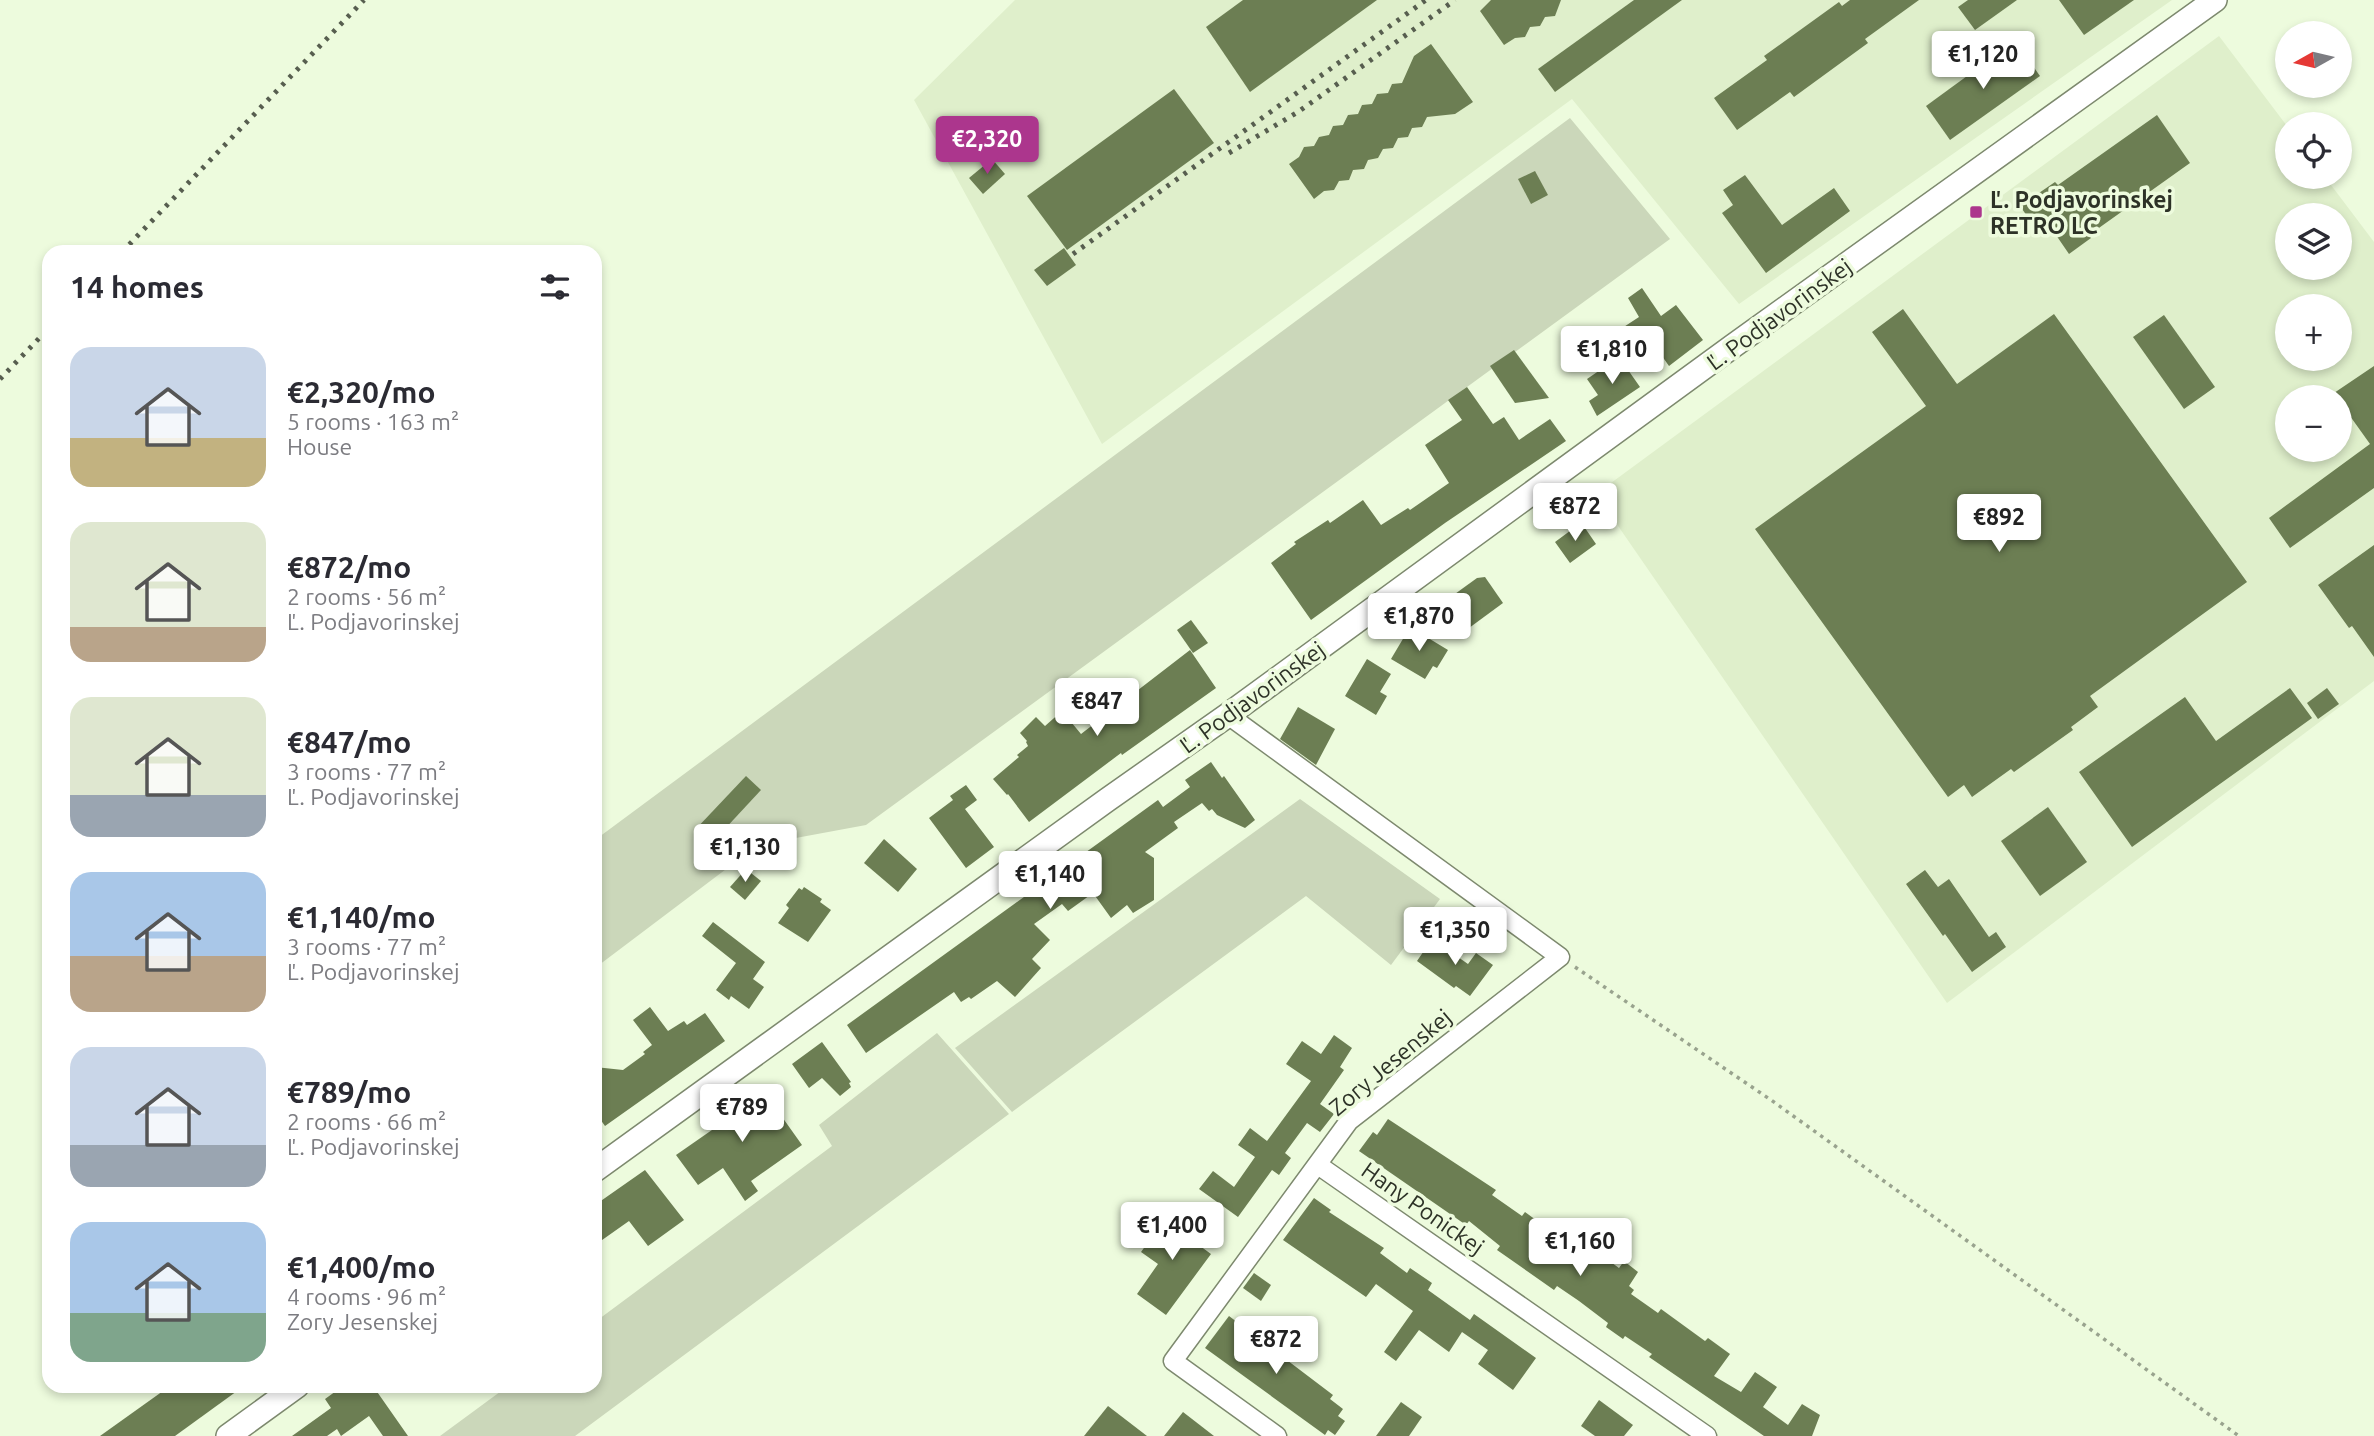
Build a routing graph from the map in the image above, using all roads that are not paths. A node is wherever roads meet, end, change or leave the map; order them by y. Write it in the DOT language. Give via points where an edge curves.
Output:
graph roads {
  1 [pos="2215,0"];
  2 [pos="1228,715"];
  3 [pos="602,1165"];
  4 [pos="1318,1165"];
  5 [pos="287,1393"];
  6 [pos="228,1436"];
  7 [pos="1277,1436"];
  8 [pos="1707,1436"];
  1 -- 2 [label="street, Ľ. Podjavorinskej"];
  2 -- 3 [label="street, Ľ. Podjavorinskej"];
  2 -- 4 [label="street, Zory Jesenskej" via="1560,957 1349,1121"];
  4 -- 7 [label="street, Zory Jesenskej" via="1173,1361"];
  4 -- 8 [label="street, Hany Ponickej"];
  5 -- 6 [label="street"];
}
